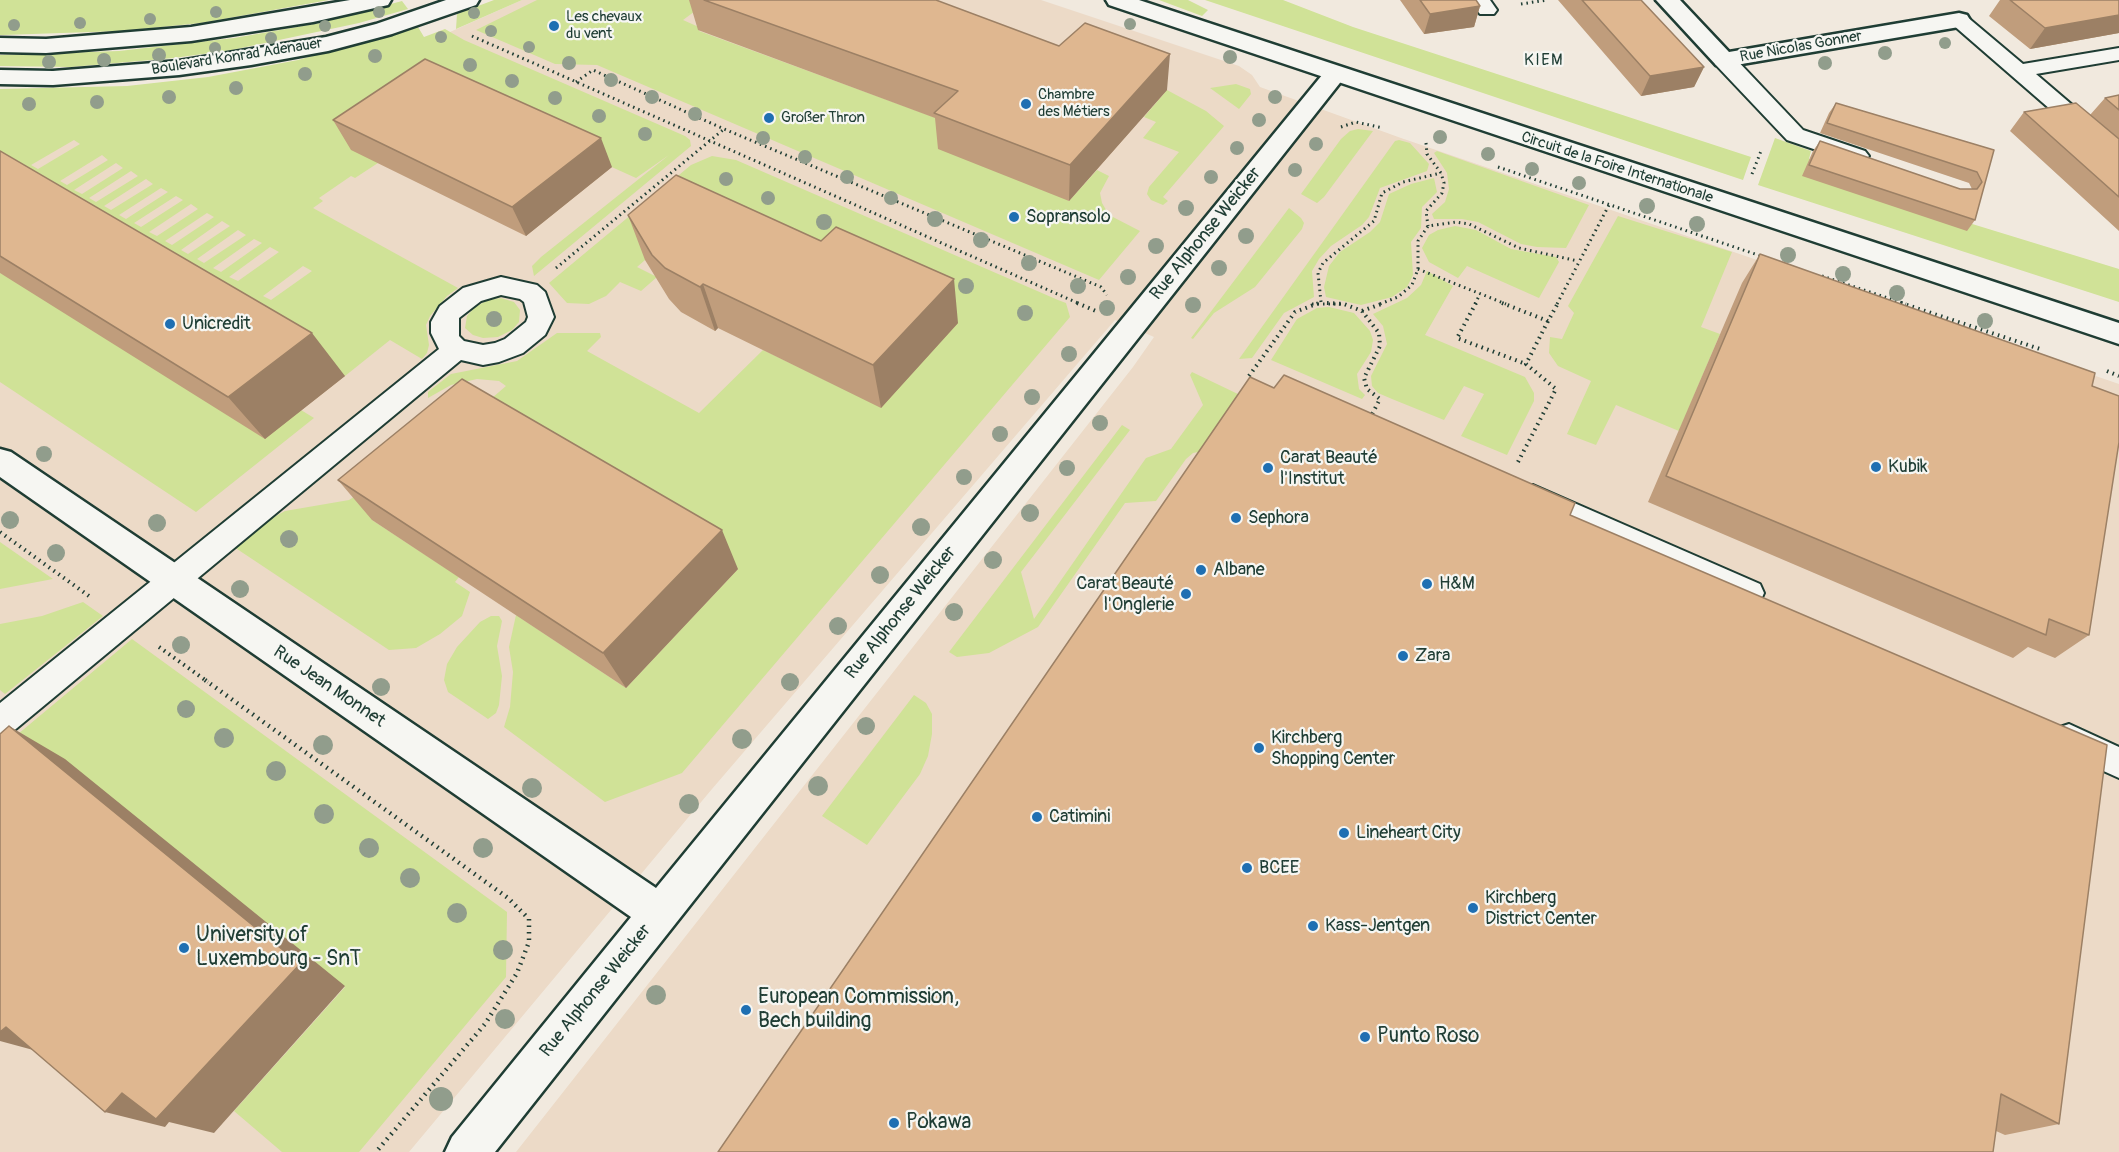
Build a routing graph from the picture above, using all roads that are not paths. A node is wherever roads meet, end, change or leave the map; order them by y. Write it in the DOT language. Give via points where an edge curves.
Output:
graph roads {
  1 [pos="380,0"];
  2 [pos="468,0"];
  3 [pos="1116,0"];
  4 [pos="1667,0"];
  5 [pos="1959,20"];
  6 [pos="0,45"];
  7 [pos="2119,54"];
  8 [pos="1724,60"];
  9 [pos="2018,71"];
  10 [pos="1335,74"];
  11 [pos="0,77"];
  12 [pos="2119,157"];
  13 [pos="1883,165"];
  14 [pos="2119,334"];
  15 [pos="456,349"];
  16 [pos="0,461"];
  17 [pos="1506,484"];
  18 [pos="174,580"];
  19 [pos="1774,604"];
  20 [pos="0,723"];
  21 [pos="2049,729"];
  22 [pos="2119,763"];
  23 [pos="659,913"];
  24 [pos="467,1152"];
  1 -- 6 [label="street, Boulevard Konrad Adenauer" via="191,34 46,46"];
  2 -- 11 [label="street, Boulevard Konrad Adenauer" via="362,35 250,58 53,78"];
  3 -- 10 [label="street, Circuit de la Foire Internationale"];
  4 -- 8 [label="street, Rue Nicolas Gonner"];
  5 -- 8 [label="street, Rue Nicolas Gonner"];
  5 -- 9 [label="lane"];
  7 -- 9 [label="lane"];
  8 -- 13 [label="lane" via="1795,135"];
  9 -- 12 [label="lane"];
  10 -- 14 [label="street, Circuit de la Foire Internationale"];
  10 -- 23 [label="street, Rue Alphonse Weicker"];
  15 -- 15 [label="lane" via="448,342 444,322 459,302 486,288 501,286 528,291 536,298 541,317 527,338 491,353"];
  15 -- 18 [label="lane"];
  16 -- 18 [label="street, Rue Jean Monnet"];
  17 -- 19 [label="lane"];
  18 -- 20 [label="lane"];
  18 -- 23 [label="street, Rue Jean Monnet"];
  21 -- 22 [label="lane"];
  23 -- 24 [label="street, Rue Alphonse Weicker"];
}
